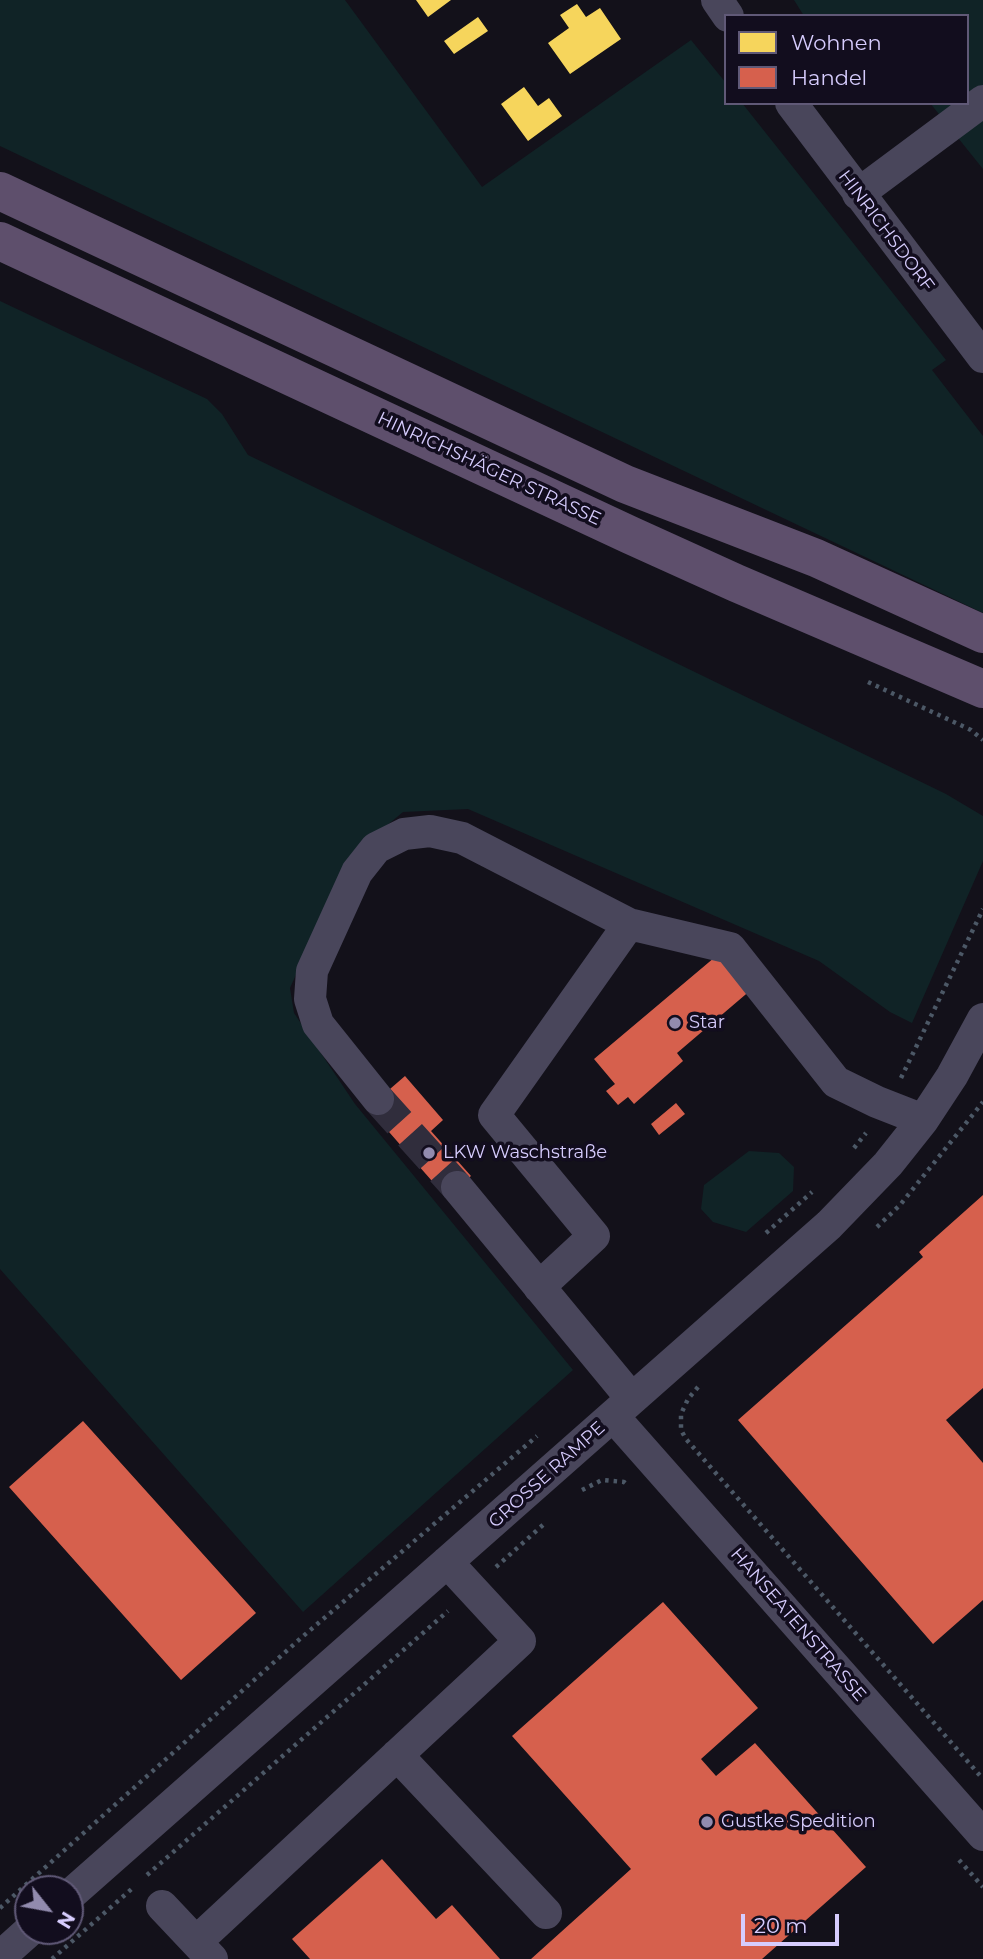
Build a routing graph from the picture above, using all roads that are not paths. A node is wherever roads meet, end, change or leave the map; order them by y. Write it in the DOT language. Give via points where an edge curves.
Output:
graph roads {
  1 [pos="983,101"];
  2 [pos="791,105"];
  3 [pos="0,191"];
  4 [pos="858,194"];
  5 [pos="0,241"];
  6 [pos="983,357"];
  7 [pos="983,634"];
  8 [pos="982,689"];
  9 [pos="629,923"];
  10 [pos="983,1019"];
  11 [pos="378,1099"];
  12 [pos="923,1120"];
  13 [pos="457,1187"];
  14 [pos="539,1287"];
  15 [pos="622,1408"];
  16 [pos="447,1562"];
  17 [pos="397,1755"];
  18 [pos="983,1835"];
  19 [pos="84,1883"];
  20 [pos="162,1906"];
  21 [pos="546,1913"];
  22 [pos="14,1944"];
  23 [pos="204,1950"];
  24 [pos="0,1957"];
  1 -- 4 [label="street"];
  2 -- 4 [label="street, HINRICHSDORF"];
  3 -- 7 [label="main road" via="625,484 816,558"];
  4 -- 6 [label="street, HINRICHSDORF"];
  5 -- 8 [label="main road, HINRICHSHÄGER STRASSE" via="630,535"];
  9 -- 11 [label="street" via="462,838 430,831 404,834 376,848 357,872 312,971 310,999 318,1024"];
  9 -- 12 [label="street" via="730,948 836,1082"];
  9 -- 14 [label="street" via="494,1115 594,1236"];
  10 -- 12 [label="street, GROSSE RAMPE"];
  12 -- 15 [label="street, GROSSE RAMPE" via="829,1225"];
  13 -- 14 [label="street, HANSEATENSTRASSE"];
  14 -- 15 [label="street, HANSEATENSTRASSE"];
  15 -- 16 [label="street, GROSSE RAMPE"];
  15 -- 18 [label="street, HANSEATENSTRASSE"];
  16 -- 17 [label="street" via="520,1641"];
  16 -- 19 [label="street, GROSSE RAMPE"];
  17 -- 21 [label="street"];
  17 -- 23 [label="street"];
  20 -- 23 [label="street"];
  22 -- 24 [label="street"];
}
